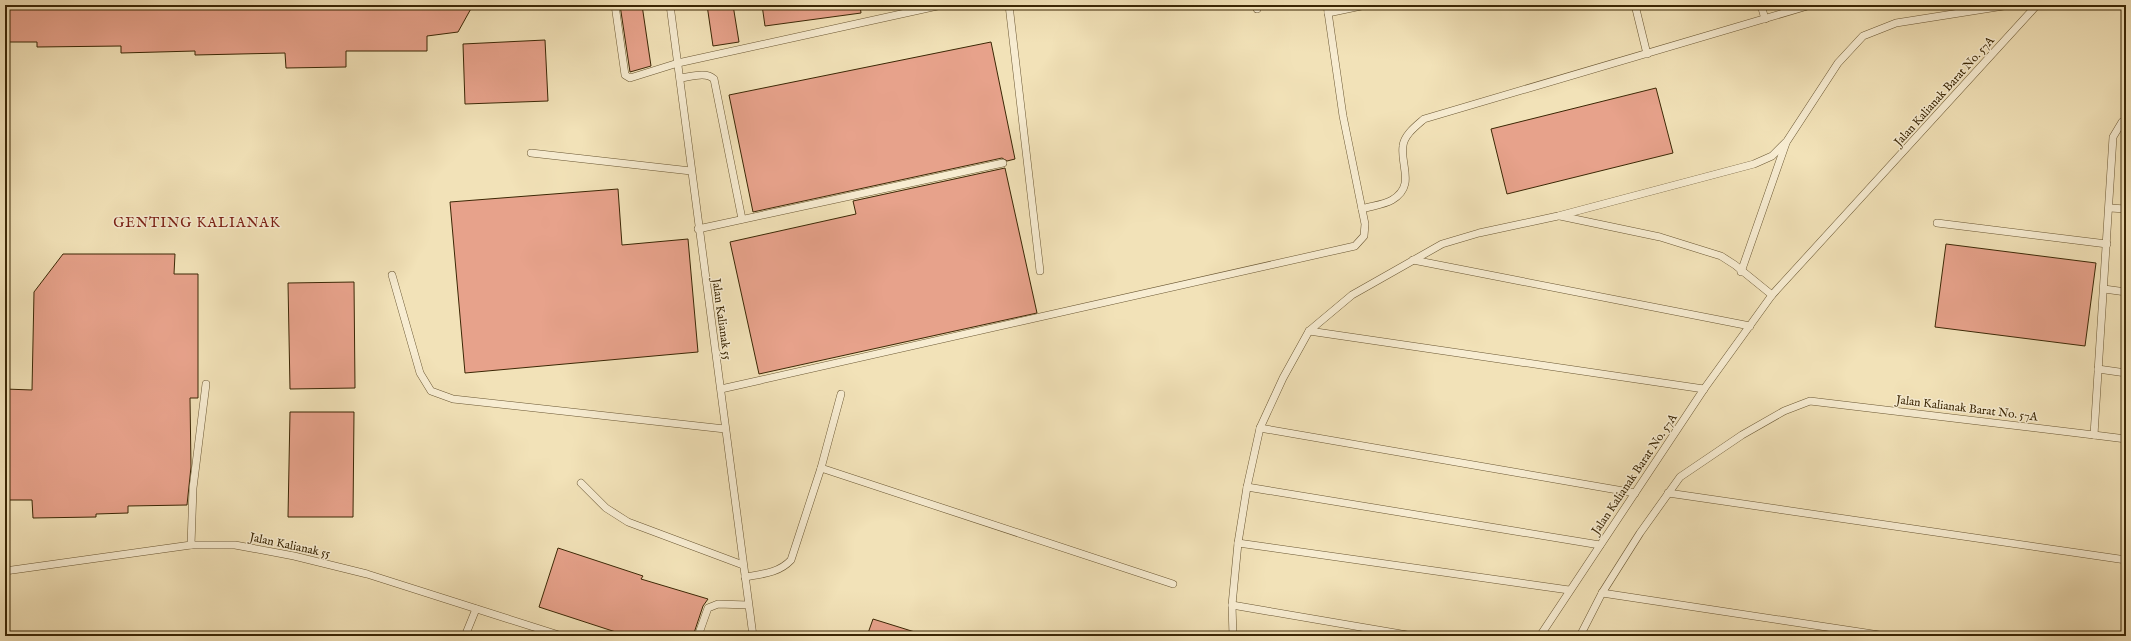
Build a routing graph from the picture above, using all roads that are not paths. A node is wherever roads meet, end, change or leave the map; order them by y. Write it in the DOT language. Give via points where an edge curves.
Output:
graph roads {
  1 [pos="615,5"];
  2 [pos="670,5"];
  3 [pos="942,5"];
  4 [pos="1009,5"];
  5 [pos="1327,5"];
  6 [pos="1366,5"];
  7 [pos="1635,5"];
  8 [pos="1761,5"];
  9 [pos="1811,5"];
  10 [pos="2010,5"];
  11 [pos="2037,5"];
  12 [pos="2117,5"];
  13 [pos="2126,7"];
  14 [pos="1328,13"];
  15 [pos="1765,19"];
  16 [pos="1647,54"];
  17 [pos="678,63"];
  18 [pos="680,78"];
  19 [pos="2126,121"];
  20 [pos="1786,141"];
  21 [pos="531,153"];
  22 [pos="1003,163"];
  23 [pos="691,171"];
  24 [pos="2110,208"];
  25 [pos="1362,209"];
  26 [pos="2126,209"];
  27 [pos="1558,216"];
  28 [pos="742,219"];
  29 [pos="1937,223"];
  30 [pos="698,230"];
  31 [pos="2107,244"];
  32 [pos="1413,260"];
  33 [pos="1040,271"];
  34 [pos="1741,272"];
  35 [pos="392,275"];
  36 [pos="2104,289"];
  37 [pos="2126,292"];
  38 [pos="1772,296"];
  39 [pos="1750,326"];
  40 [pos="1309,331"];
  41 [pos="2098,369"];
  42 [pos="2126,373"];
  43 [pos="206,384"];
  44 [pos="721,389"];
  45 [pos="1704,390"];
  46 [pos="841,394"];
  47 [pos="1260,428"];
  48 [pos="725,429"];
  49 [pos="2094,435"];
  50 [pos="2126,438"];
  51 [pos="821,468"];
  52 [pos="581,483"];
  53 [pos="1247,487"];
  54 [pos="1635,493"];
  55 [pos="1668,493"];
  56 [pos="1238,543"];
  57 [pos="191,545"];
  58 [pos="1600,545"];
  59 [pos="2126,560"];
  60 [pos="743,566"];
  61 [pos="5,571"];
  62 [pos="745,577"];
  63 [pos="1173,584"];
  64 [pos="1569,590"];
  65 [pos="1602,593"];
  66 [pos="748,604"];
  67 [pos="1232,605"];
  68 [pos="476,609"];
  69 [pos="465,636"];
  70 [pos="562,636"];
  71 [pos="698,636"];
  72 [pos="753,636"];
  73 [pos="1233,636"];
  74 [pos="1413,636"];
  75 [pos="1540,636"];
  76 [pos="1580,636"];
  77 [pos="1886,636"];
  1 -- 17 [label="lane" via="627,77"];
  2 -- 17 [label="lane, Jalan Kalianak 55"];
  3 -- 17 [label="lane"];
  4 -- 33 [label="lane"];
  5 -- 14 [label="lane"];
  6 -- 14 [label="lane"];
  7 -- 16 [label="lane"];
  8 -- 15 [label="lane"];
  9 -- 15 [label="lane"];
  10 -- 20 [label="lane" via="1896,23 1863,36 1838,63"];
  11 -- 38 [label="lane, Jalan Kalianak Barat No. 57A"];
  12 -- 13 [label="lane"];
  14 -- 25 [label="lane" via="1343,116"];
  15 -- 16 [label="lane"];
  16 -- 25 [label="lane" via="1424,119 1412,129 1402,145 1406,174 1402,193 1391,200"];
  17 -- 18 [label="lane, Jalan Kalianak 55"];
  18 -- 23 [label="lane, Jalan Kalianak 55"];
  18 -- 28 [label="lane" via="704,75 714,79"];
  19 -- 24 [label="lane" via="2122,122 2113,137"];
  20 -- 27 [label="lane" via="1772,156 1754,164"];
  20 -- 34 [label="lane"];
  21 -- 23 [label="lane"];
  22 -- 28 [label="lane"];
  23 -- 30 [label="lane, Jalan Kalianak 55"];
  24 -- 26 [label="lane"];
  24 -- 31 [label="lane"];
  25 -- 44 [label="lane" via="1364,236 1355,246"];
  27 -- 32 [label="lane" via="1479,233 1442,244"];
  27 -- 34 [label="lane" via="1668,239 1721,256"];
  28 -- 30 [label="lane"];
  29 -- 31 [label="lane"];
  30 -- 44 [label="lane, Jalan Kalianak 55"];
  31 -- 36 [label="lane"];
  32 -- 39 [label="lane"];
  32 -- 40 [label="lane" via="1352,296"];
  34 -- 38 [label="lane"];
  35 -- 48 [label="lane" via="420,373 431,391 453,399"];
  36 -- 37 [label="lane"];
  36 -- 41 [label="lane"];
  38 -- 39 [label="lane, Jalan Kalianak Barat No. 57A"];
  39 -- 45 [label="lane, Jalan Kalianak Barat No. 57A"];
  40 -- 45 [label="lane"];
  40 -- 47 [label="lane" via="1283,378"];
  41 -- 42 [label="lane"];
  41 -- 49 [label="lane"];
  43 -- 57 [label="lane" via="193,488"];
  44 -- 48 [label="lane, Jalan Kalianak 55"];
  45 -- 54 [label="lane, Jalan Kalianak Barat No. 57A"];
  46 -- 51 [label="lane"];
  47 -- 53 [label="lane"];
  47 -- 54 [label="lane"];
  48 -- 60 [label="lane, Jalan Kalianak 55"];
  49 -- 50 [label="lane, Jalan Kalianak Barat No. 57A"];
  49 -- 55 [label="lane, Jalan Kalianak Barat No. 57A" via="1810,401 1784,411 1742,435 1680,476"];
  51 -- 62 [label="lane" via="791,560 774,572"];
  51 -- 63 [label="lane"];
  52 -- 60 [label="lane" via="606,508 628,522"];
  53 -- 56 [label="lane"];
  53 -- 58 [label="lane"];
  54 -- 58 [label="lane, Jalan Kalianak Barat No. 57A"];
  55 -- 59 [label="lane"];
  55 -- 65 [label="lane, Jalan Kalianak Barat No. 57A"];
  56 -- 64 [label="lane"];
  56 -- 67 [label="lane"];
  57 -- 61 [label="lane, Jalan Kalianak 55"];
  57 -- 68 [label="lane, Jalan Kalianak 55" via="235,545 294,556 367,574"];
  58 -- 64 [label="lane, Jalan Kalianak Barat No. 57A"];
  60 -- 62 [label="lane, Jalan Kalianak 55"];
  62 -- 66 [label="lane, Jalan Kalianak 55"];
  64 -- 75 [label="lane, Jalan Kalianak Barat No. 57A"];
  65 -- 76 [label="lane, Jalan Kalianak Barat No. 57A"];
  65 -- 77 [label="lane"];
  66 -- 71 [label="lane" via="718,604 708,608"];
  66 -- 72 [label="lane, Jalan Kalianak 55"];
  67 -- 73 [label="lane"];
  67 -- 74 [label="lane"];
  68 -- 69 [label="lane"];
  68 -- 70 [label="lane, Jalan Kalianak 55"];
}
